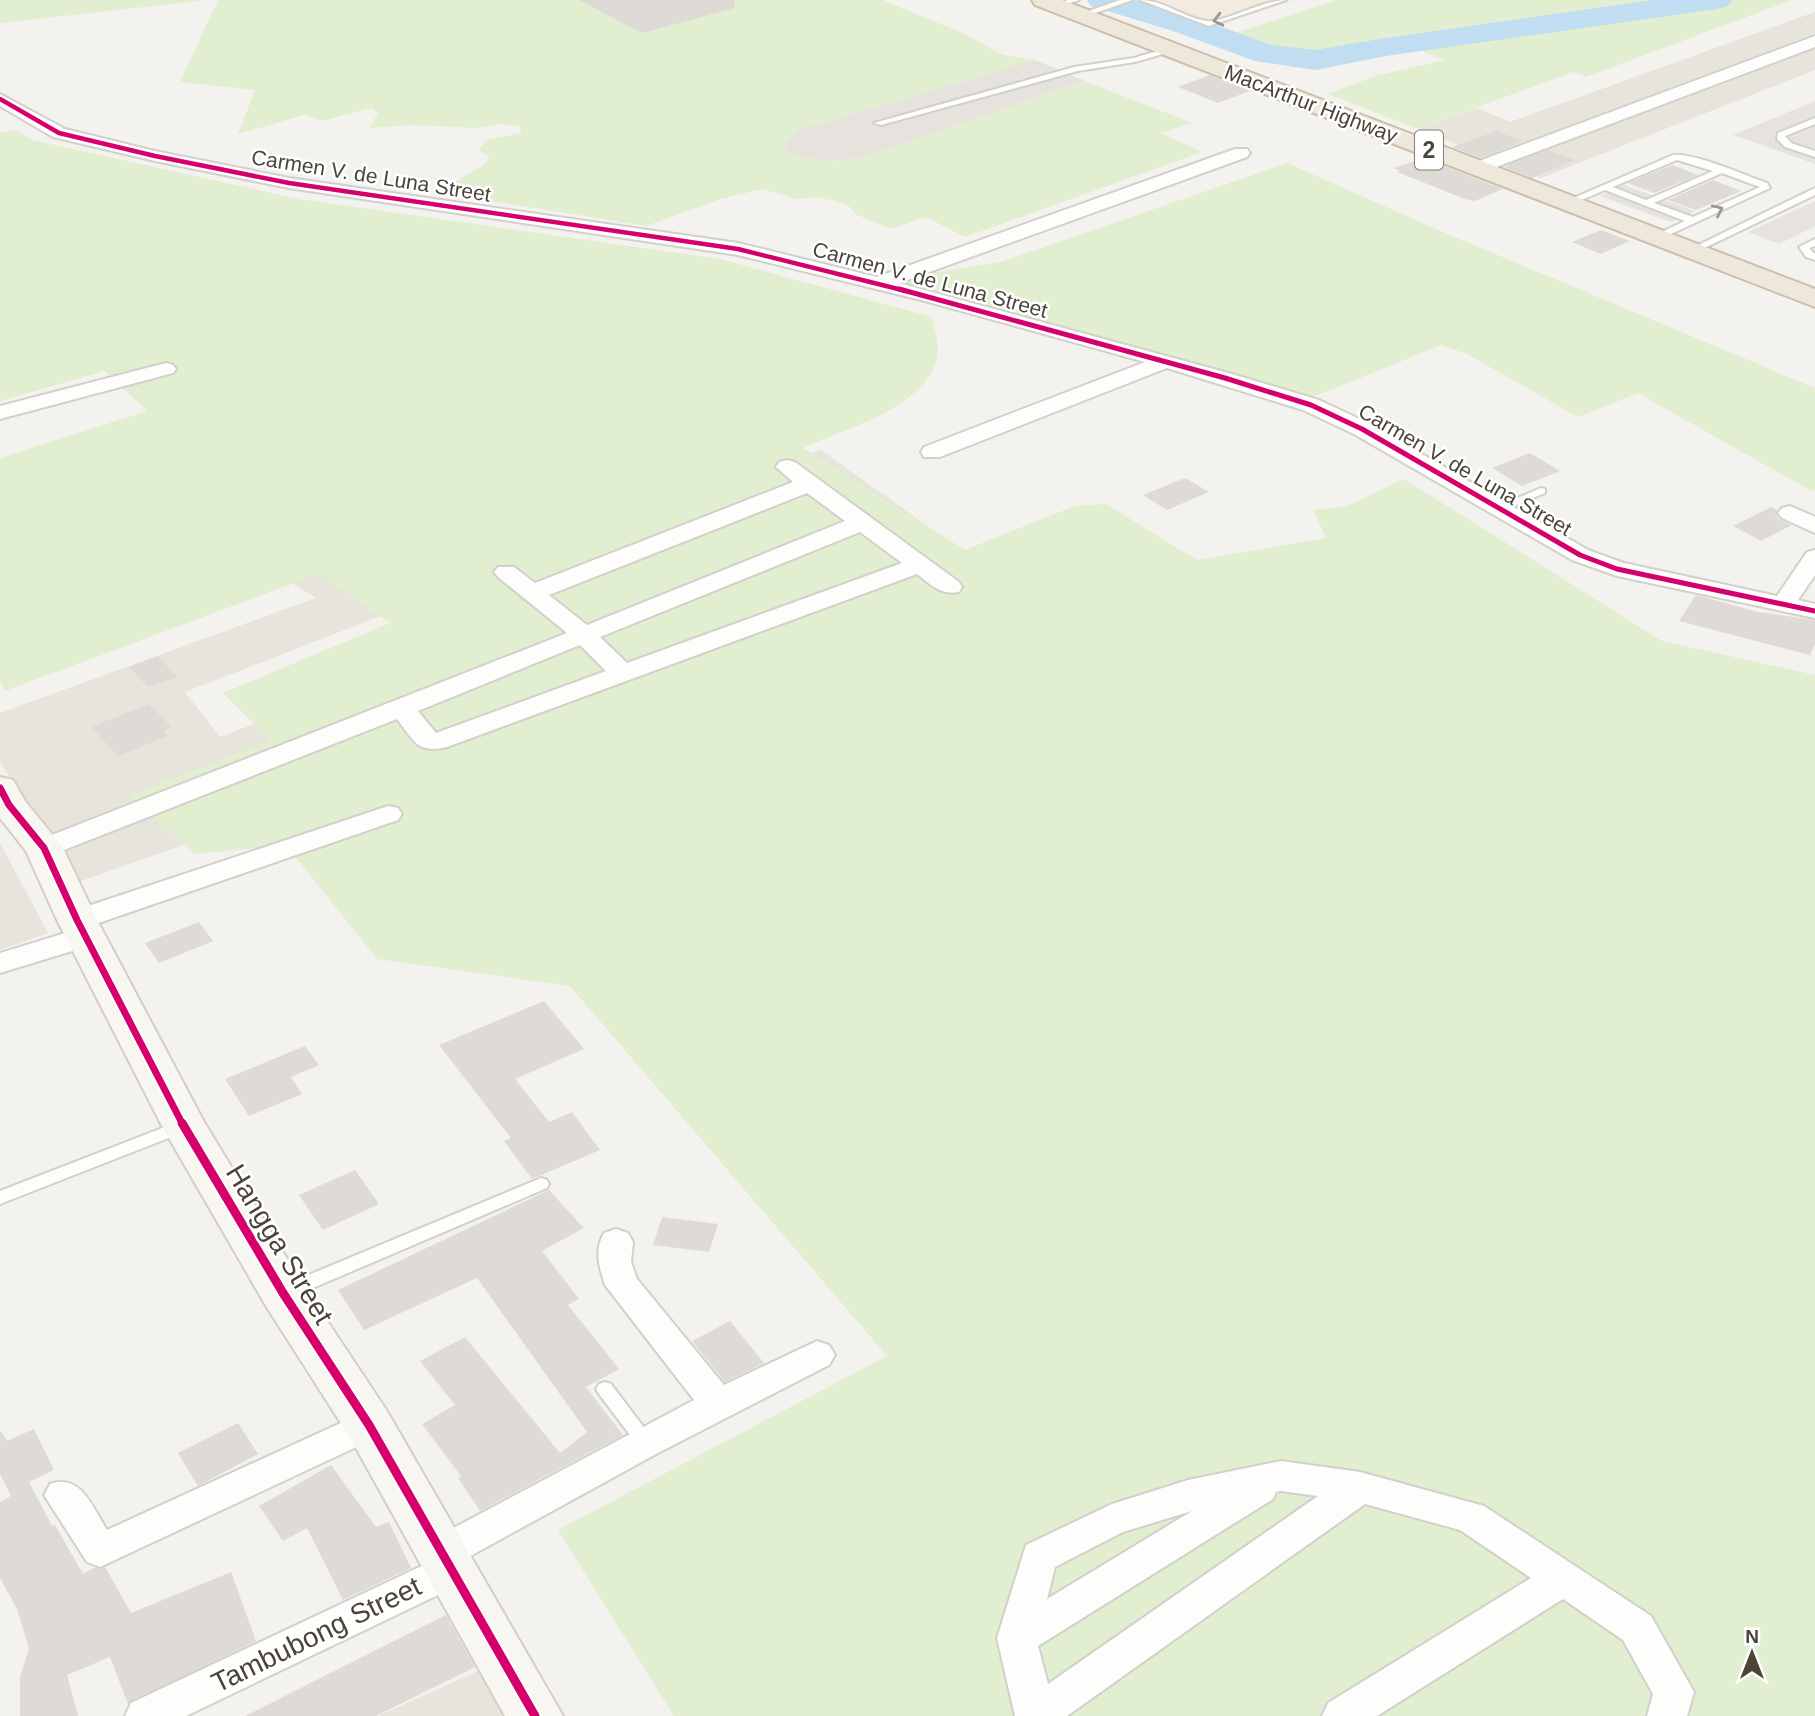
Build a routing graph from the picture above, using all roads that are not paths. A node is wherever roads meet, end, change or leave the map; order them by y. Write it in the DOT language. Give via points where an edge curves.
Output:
graph roads {
  1 [pos="1128,0"];
  2 [pos="1144,0"];
  3 [pos="1282,0"];
  4 [pos="1071,6"];
  5 [pos="1815,41"];
  6 [pos="1170,49"];
  7 [pos="0,99"];
  8 [pos="1815,121"];
  9 [pos="878,123"];
  10 [pos="1241,153"];
  11 [pos="1815,154"];
  12 [pos="1477,168"];
  13 [pos="1722,170"];
  14 [pos="1605,187"];
  15 [pos="1815,191"];
  16 [pos="1567,203"];
  17 [pos="1646,203"];
  18 [pos="1694,221"];
  19 [pos="1656,239"];
  20 [pos="1815,242"];
  21 [pos="1691,251"];
  22 [pos="1815,257"];
  23 [pos="877,284"];
  24 [pos="1815,299"];
  25 [pos="1164,362"];
  26 [pos="166,369"];
  27 [pos="0,413"];
  28 [pos="932,452"];
  29 [pos="787,467"];
  30 [pos="809,484"];
  31 [pos="1541,491"];
  32 [pos="1500,508"];
  33 [pos="1790,513"];
  34 [pos="862,523"];
  35 [pos="1815,526"];
  36 [pos="1815,557"];
  37 [pos="920,565"];
  38 [pos="506,572"];
  39 [pos="950,587"];
  40 [pos="532,593"];
  41 [pos="1783,604"];
  42 [pos="1815,611"];
  43 [pos="583,634"];
  44 [pos="624,674"];
  45 [pos="402,708"];
  46 [pos="0,788"];
  47 [pos="388,814"];
  48 [pos="44,848"];
  49 [pos="81,929"];
  50 [pos="0,963"];
  51 [pos="184,1126"];
  52 [pos="541,1184"];
  53 [pos="0,1198"];
  54 [pos="616,1242"];
  55 [pos="283,1293"];
  56 [pos="817,1355"];
  57 [pos="605,1389"];
  58 [pos="719,1405"];
  59 [pos="369,1425"];
  60 [pos="645,1442"];
  61 [pos="1280,1476"];
  62 [pos="1360,1487"];
  63 [pos="63,1494"];
  64 [pos="446,1562"];
  65 [pos="1564,1578"];
  66 [pos="1017,1638"];
  67 [pos="145,1716"];
  68 [pos="535,1716"];
  69 [pos="1035,1716"];
  70 [pos="1342,1716"];
  71 [pos="1667,1716"];
  1 -- 4 [label="lane"];
  3 -- 2 [label="lane, one-way" via="1209,24"];
  4 -- 6 [label="highway, MacArthur Highway / 2"];
  5 -- 12 [label="street"];
  6 -- 9 [label="lane"];
  6 -- 12 [label="highway, MacArthur Highway / 2"];
  7 -- 23 [label="street, Carmen V. de Luna Street" via="59,133 155,156 289,183 738,249"];
  8 -- 11 [label="lane" via="1781,135 1788,145"];
  10 -- 23 [label="street"];
  12 -- 16 [label="highway, MacArthur Highway / 2"];
  13 -- 14 [label="lane" via="1676,158"];
  13 -- 17 [label="lane"];
  18 -- 13 [label="lane, one-way" via="1765,188"];
  14 -- 16 [label="lane"];
  14 -- 17 [label="lane"];
  15 -- 21 [label="lane"];
  16 -- 19 [label="highway, MacArthur Highway / 2"];
  17 -- 18 [label="lane"];
  18 -- 19 [label="lane"];
  19 -- 21 [label="highway, MacArthur Highway / 2"];
  20 -- 22 [label="lane" via="1804,247"];
  21 -- 24 [label="highway, MacArthur Highway / 2"];
  23 -- 25 [label="street, Carmen V. de Luna Street"];
  25 -- 28 [label="street"];
  25 -- 32 [label="street, Carmen V. de Luna Street" via="1311,405"];
  26 -- 27 [label="street"];
  29 -- 30 [label="street"];
  30 -- 34 [label="street"];
  30 -- 40 [label="street"];
  31 -- 32 [label="lane"];
  32 -- 41 [label="street, Carmen V. de Luna Street" via="1580,555 1617,569"];
  33 -- 35 [label="street"];
  34 -- 37 [label="street"];
  34 -- 43 [label="street"];
  36 -- 41 [label="street"];
  37 -- 39 [label="street"];
  37 -- 44 [label="street"];
  38 -- 40 [label="street"];
  40 -- 43 [label="street"];
  41 -- 42 [label="street, Carmen V. de Luna Street"];
  43 -- 44 [label="street"];
  43 -- 45 [label="street"];
  44 -- 45 [label="street" via="438,741 429,742"];
  45 -- 48 [label="street"];
  46 -- 48 [label="street, Hangga Street"];
  47 -- 49 [label="street"];
  48 -- 49 [label="street, Hangga Street"];
  49 -- 50 [label="street"];
  49 -- 51 [label="street, Hangga Street"];
  51 -- 53 [label="lane"];
  51 -- 55 [label="street, Hangga Street"];
  52 -- 55 [label="lane"];
  54 -- 58 [label="street" via="614,1262 622,1286"];
  55 -- 59 [label="street, Hangga Street"];
  56 -- 58 [label="street, Tambubong Street"];
  57 -- 60 [label="lane"];
  58 -- 60 [label="street, Tambubong Street"];
  59 -- 63 [label="street" via="100,1551"];
  59 -- 64 [label="street, Hangga Street"];
  60 -- 64 [label="street, Tambubong Street"];
  61 -- 62 [label="street"];
  61 -- 66 [label="street"];
  61 -- 66 [label="street" via="1188,1496 1112,1520 1039,1557"];
  62 -- 65 [label="street" via="1471,1517"];
  62 -- 69 [label="street"];
  64 -- 67 [label="street, Tambubong Street"];
  64 -- 68 [label="street, Hangga Street"];
  65 -- 70 [label="street"];
  65 -- 71 [label="street" via="1637,1628 1674,1692"];
  66 -- 69 [label="street"];
}
